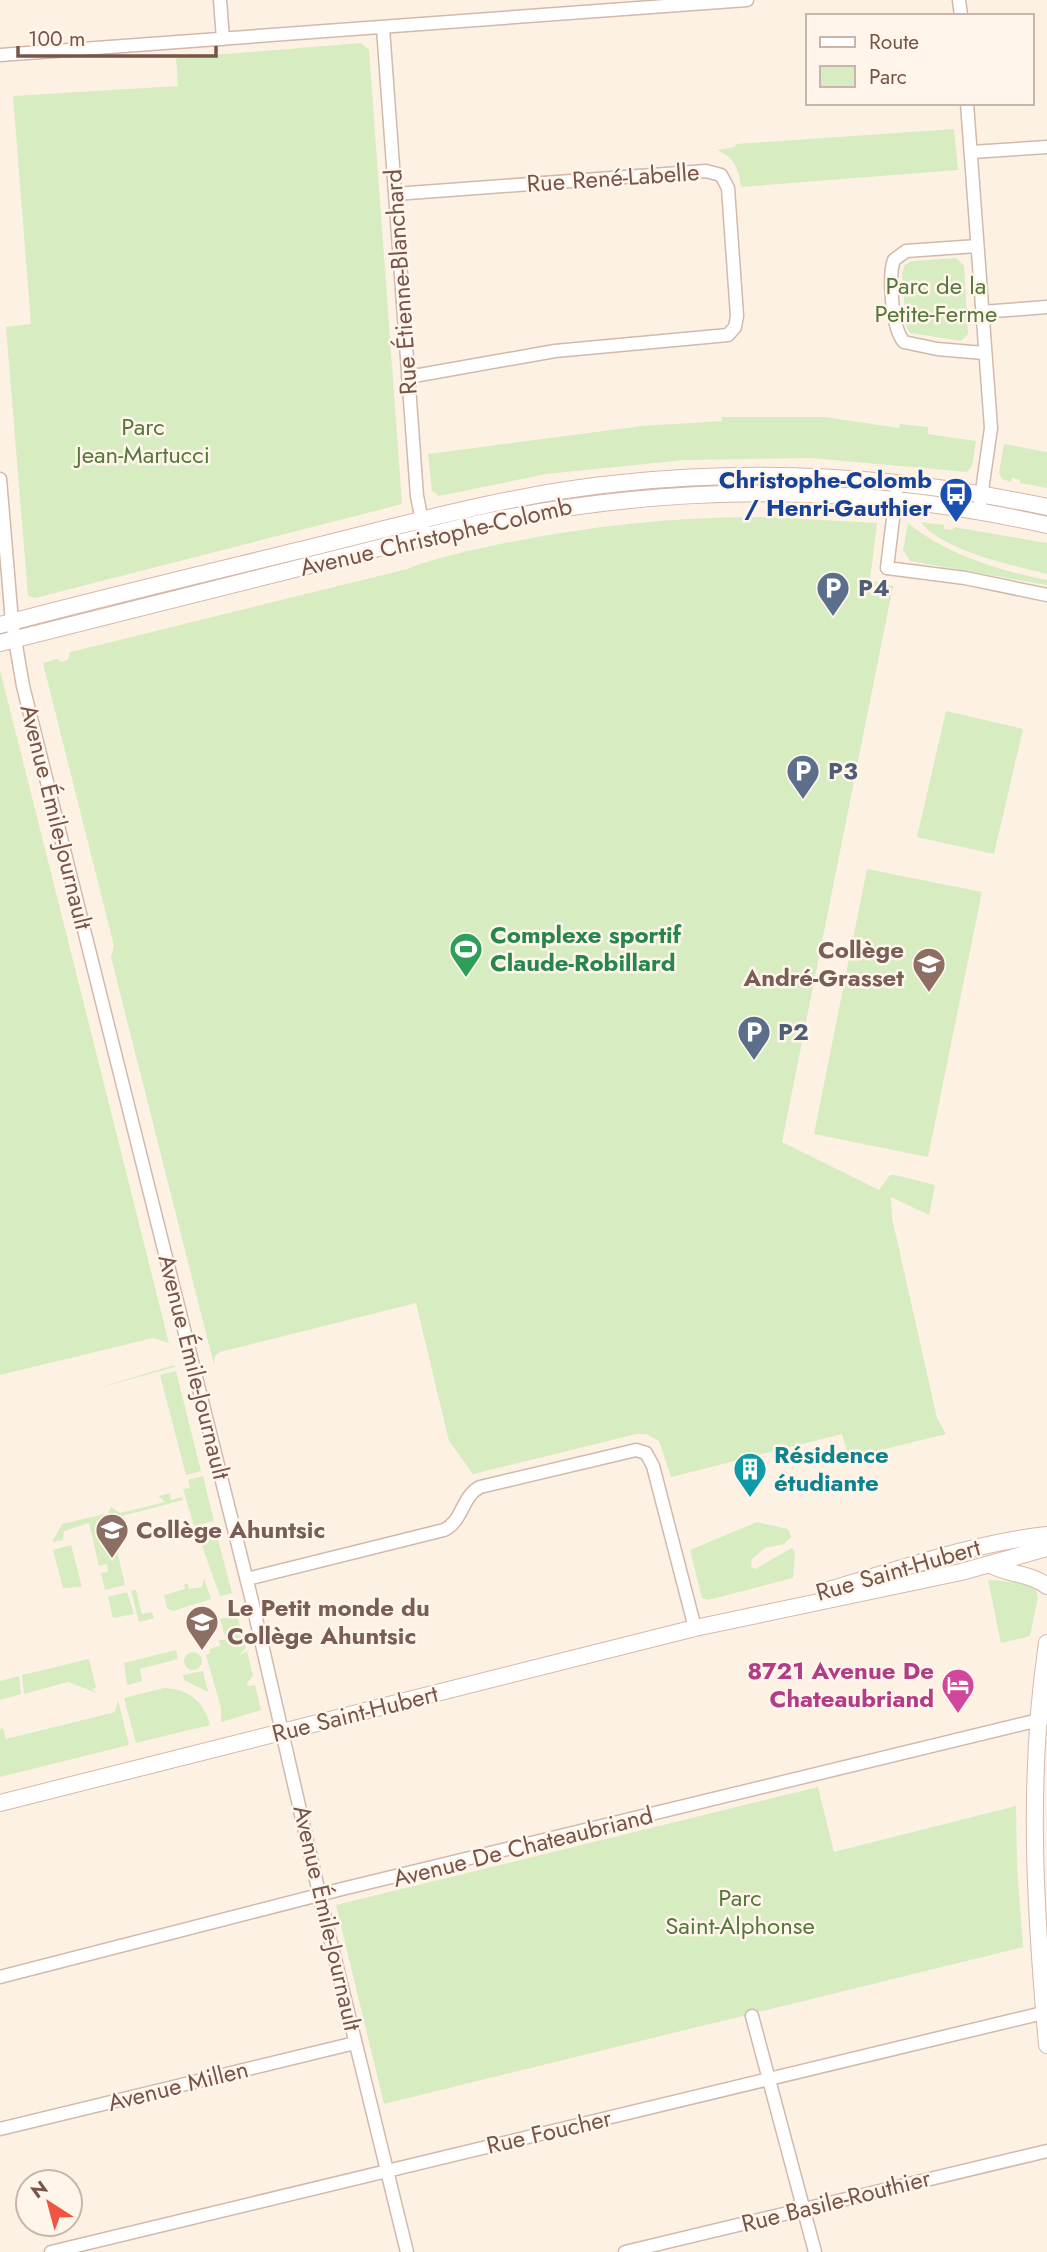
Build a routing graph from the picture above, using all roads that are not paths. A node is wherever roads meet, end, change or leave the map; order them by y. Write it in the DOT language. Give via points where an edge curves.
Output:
graph roads {
  1 [pos="220,0"];
  2 [pos="747,0"];
  3 [pos="383,27"];
  4 [pos="223,39"];
  5 [pos="0,55"];
  6 [pos="967,105"];
  7 [pos="1047,146"];
  8 [pos="971,152"];
  9 [pos="395,194"];
  10 [pos="977,246"];
  11 [pos="1047,307"];
  12 [pos="982,312"];
  13 [pos="984,353"];
  14 [pos="408,377"];
  15 [pos="0,479"];
  16 [pos="898,483"];
  17 [pos="895,499"];
  18 [pos="980,503"];
  19 [pos="1047,507"];
  20 [pos="421,520"];
  21 [pos="1047,525"];
  22 [pos="426,536"];
  23 [pos="1047,595"];
  24 [pos="6,624"];
  25 [pos="7,641"];
  26 [pos="1047,1535"];
  27 [pos="1047,1548"];
  28 [pos="990,1565"];
  29 [pos="247,1579"];
  30 [pos="1047,1586"];
  31 [pos="702,1627"];
  32 [pos="1047,1643"];
  33 [pos="1042,1720"];
  34 [pos="284,1732"];
  35 [pos="0,1803"];
  36 [pos="320,1895"];
  37 [pos="0,1977"];
  38 [pos="1046,2013"];
  39 [pos="752,2016"];
  40 [pos="355,2043"];
  41 [pos="1047,2045"];
  42 [pos="769,2079"];
  43 [pos="0,2129"];
  44 [pos="1047,2151"];
  45 [pos="386,2172"];
  46 [pos="804,2208"];
  47 [pos="51,2252"];
  48 [pos="407,2252"];
  49 [pos="625,2252"];
  50 [pos="815,2252"];
  1 -- 4 [label="street"];
  2 -- 3 [label="street"];
  3 -- 4 [label="street"];
  3 -- 9 [label="street, Rue Étienne-Blanchard"];
  4 -- 5 [label="street"];
  6 -- 8 [label="street"];
  7 -- 8 [label="street"];
  8 -- 10 [label="street"];
  9 -- 14 [label="street, Rue Étienne-Blanchard"];
  9 -- 14 [label="street, Rue René-Labelle" via="711,171 726,181 729,202 737,320 728,335 555,351"];
  10 -- 12 [label="street"];
  10 -- 13 [label="street" via="906,251 894,260 891,276 896,329 904,342"];
  11 -- 12 [label="street"];
  12 -- 13 [label="street"];
  13 -- 18 [label="street" via="991,434"];
  14 -- 20 [label="street, Rue Étienne-Blanchard"];
  15 -- 24 [label="street, Avenue Émile-Journault"];
  16 -- 17 [label="street"];
  16 -- 18 [label="main road, Avenue Christophe-Colomb"];
  16 -- 20 [label="main road, Avenue Christophe-Colomb" via="770,476 648,480 530,496"];
  17 -- 18 [label="main road, Avenue Christophe-Colomb"];
  17 -- 22 [label="main road, Avenue Christophe-Colomb" via="773,492 660,496 536,512"];
  17 -- 23 [label="street" via="887,568"];
  18 -- 19 [label="main road, Avenue Christophe-Colomb"];
  18 -- 21 [label="main road, Avenue Christophe-Colomb"];
  20 -- 22 [label="street, Rue Étienne-Blanchard"];
  20 -- 24 [label="main road, Avenue Christophe-Colomb"];
  22 -- 25 [label="main road, Avenue Christophe-Colomb"];
  24 -- 25 [label="street, Avenue Émile-Journault"];
  25 -- 29 [label="street, Avenue Émile-Journault" via="23,686"];
  26 -- 31 [label="main road, Rue Saint-Hubert" via="975,1547"];
  27 -- 28 [label="main road, Rue Saint-Hubert"];
  28 -- 30 [label="main road"];
  28 -- 31 [label="main road, Rue Saint-Hubert"];
  29 -- 31 [label="street" via="444,1530 478,1488 636,1450 646,1453 653,1466"];
  29 -- 34 [label="street, Avenue Émile-Journault"];
  31 -- 34 [label="main road, Rue Saint-Hubert"];
  32 -- 33 [label="main road"];
  33 -- 36 [label="street, Avenue De Chateaubriand"];
  33 -- 38 [label="main road" via="1033,1843"];
  34 -- 35 [label="main road, Rue Saint-Hubert"];
  34 -- 36 [label="street, Avenue Émile-Journault"];
  36 -- 37 [label="street, Avenue De Chateaubriand"];
  36 -- 40 [label="street, Avenue Émile-Journault"];
  38 -- 41 [label="main road"];
  38 -- 42 [label="street, Rue Foucher"];
  39 -- 42 [label="street"];
  40 -- 43 [label="street, Avenue Millen"];
  40 -- 45 [label="street, Avenue Émile-Journault"];
  42 -- 45 [label="street, Rue Foucher"];
  42 -- 46 [label="street"];
  44 -- 46 [label="street, Rue Basile-Routhier"];
  45 -- 47 [label="street, Rue Foucher"];
  45 -- 48 [label="street, Avenue Émile-Journault"];
  46 -- 49 [label="street, Rue Basile-Routhier"];
  46 -- 50 [label="street"];
}
